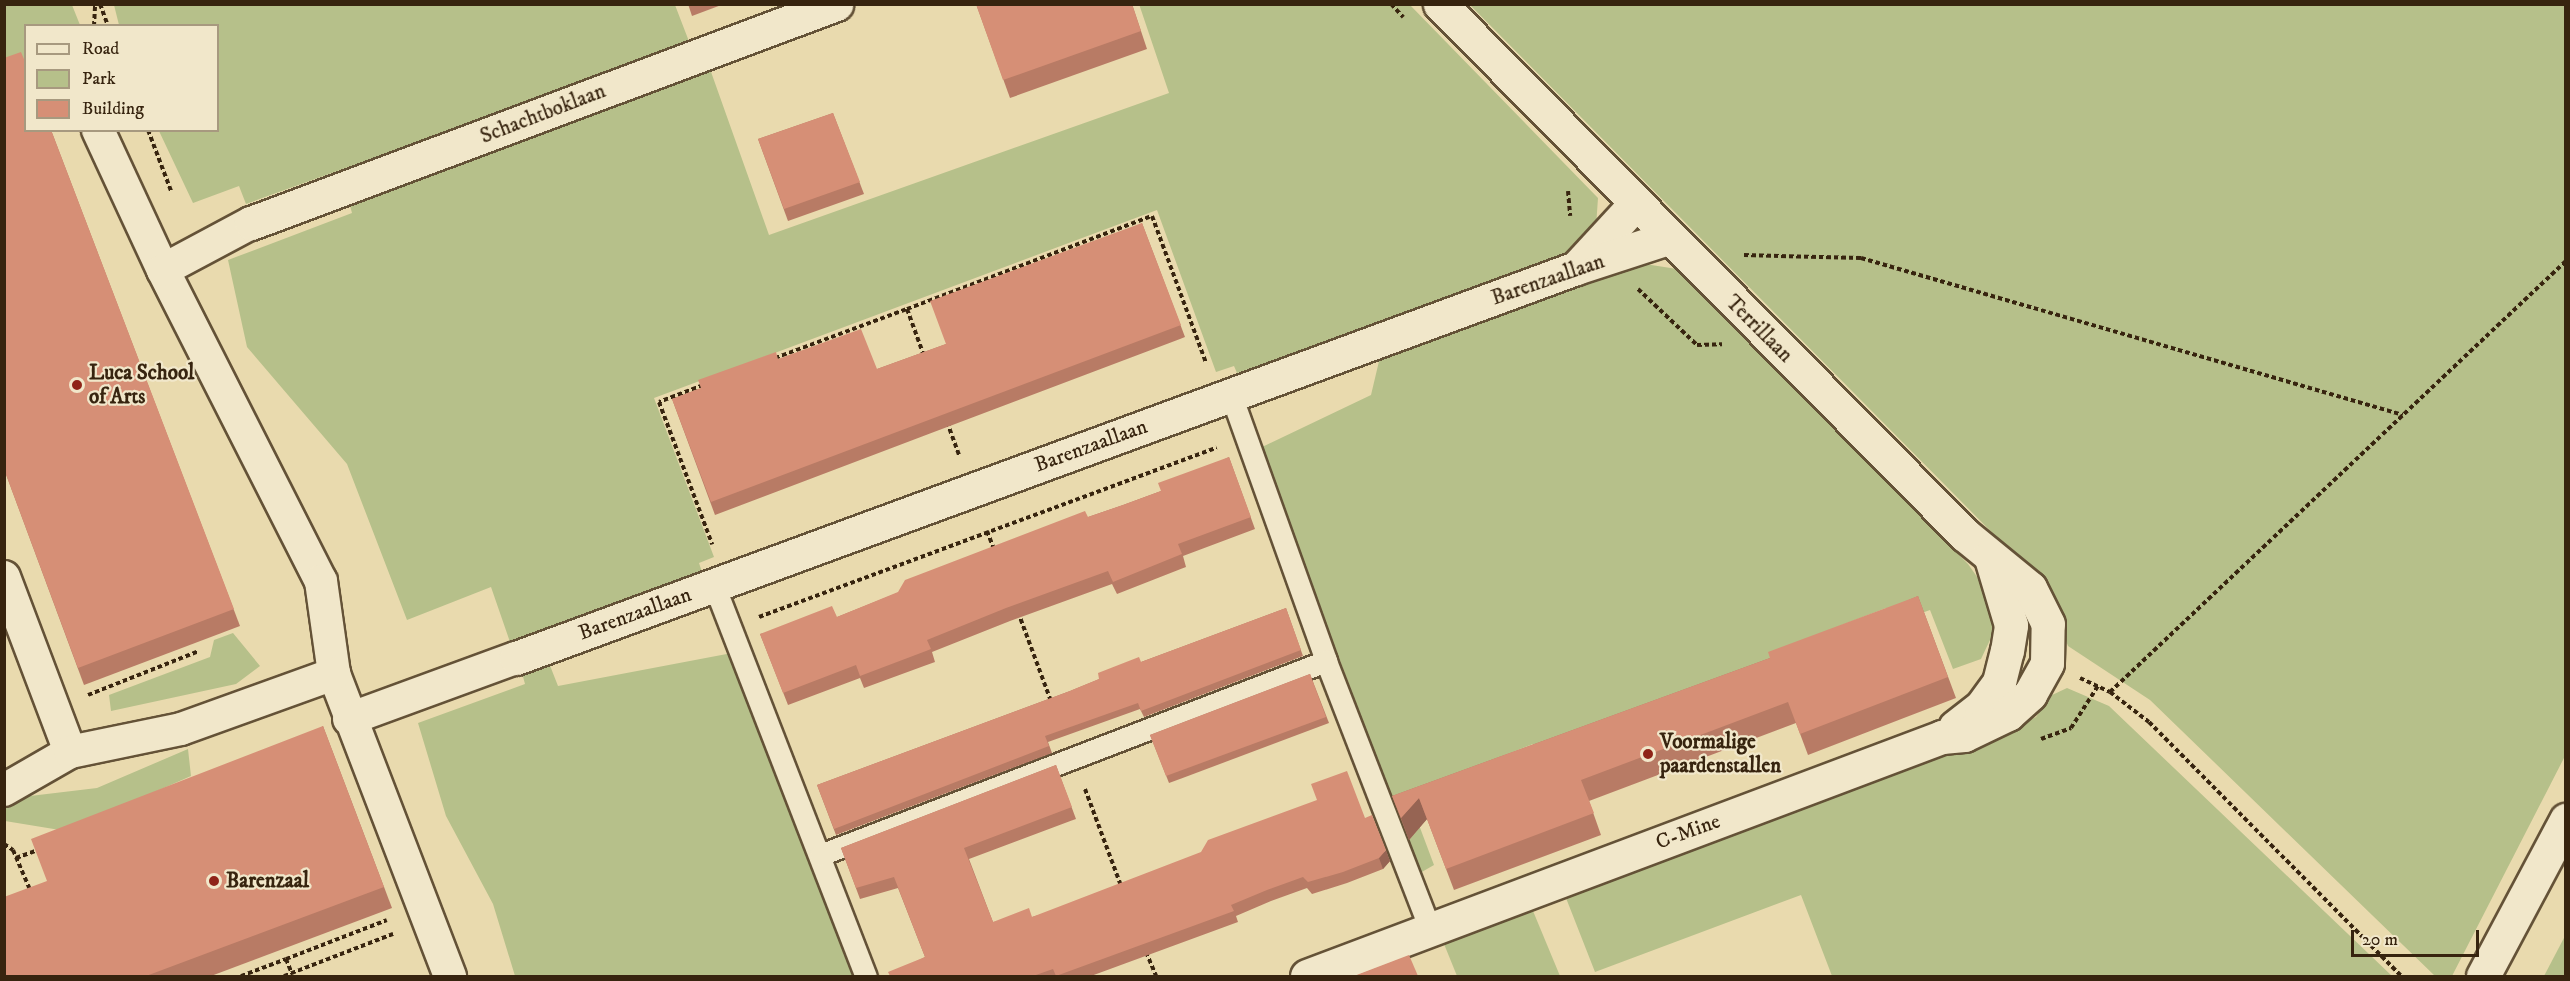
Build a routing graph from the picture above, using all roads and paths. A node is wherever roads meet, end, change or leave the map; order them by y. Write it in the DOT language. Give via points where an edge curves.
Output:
graph roads {
  1 [pos="95,4"];
  2 [pos="100,4"];
  3 [pos="836,4"];
  4 [pos="1440,4"];
  5 [pos="94,24"];
  6 [pos="107,24"];
  7 [pos="99,132"];
  8 [pos="149,132"];
  9 [pos="168,182"];
  10 [pos="1635,204"];
  11 [pos="251,223"];
  12 [pos="1668,238"];
  13 [pos="1735,255"];
  14 [pos="2565,261"];
  15 [pos="1576,268"];
  16 [pos="163,270"];
  17 [pos="1633,284"];
  18 [pos="907,309"];
  19 [pos="1729,344"];
  20 [pos="766,361"];
  21 [pos="926,363"];
  22 [pos="1208,368"];
  23 [pos="713,382"];
  24 [pos="1231,394"];
  25 [pos="2403,415"];
  26 [pos="945,416"];
  27 [pos="1246,437"];
  28 [pos="961,459"];
  29 [pos="715,550"];
  30 [pos="1991,558"];
  31 [pos="4,578"];
  32 [pos="714,585"];
  33 [pos="731,627"];
  34 [pos="199,651"];
  35 [pos="516,658"];
  36 [pos="1326,661"];
  37 [pos="2047,663"];
  38 [pos="334,675"];
  39 [pos="54,709"];
  40 [pos="349,719"];
  41 [pos="1942,737"];
  42 [pos="70,752"];
  43 [pos="4,790"];
  44 [pos="2565,820"];
  45 [pos="4,844"];
  46 [pos="50,845"];
  47 [pos="820,855"];
  48 [pos="16,858"];
  49 [pos="35,900"];
  50 [pos="383,911"];
  51 [pos="426,921"];
  52 [pos="1430,929"];
  53 [pos="286,959"];
  54 [pos="292,974"];
  55 [pos="241,976"];
  56 [pos="284,976"];
  57 [pos="450,976"];
  58 [pos="866,976"];
  59 [pos="1308,976"];
  60 [pos="2401,976"];
  61 [pos="2483,976"];
  1 -- 5 [label="path"];
  2 -- 6 [label="path"];
  3 -- 11 [label="street, Schachtboklaan"];
  4 -- 10 [label="street, Terrillaan"];
  7 -- 16 [label="street"];
  8 -- 9 [label="path"];
  10 -- 12 [label="street, Terrillaan"];
  10 -- 15 [label="street"];
  11 -- 16 [label="street"];
  12 -- 15 [label="street, Barenzaallaan"];
  12 -- 30 [label="street, Terrillaan"];
  13 -- 25 [label="path" via="1861,258"];
  14 -- 25 [label="path"];
  15 -- 24 [label="street, Barenzaallaan"];
  16 -- 38 [label="street" via="321,581"];
  17 -- 19 [label="path" via="1696,345"];
  18 -- 20 [label="path"];
  18 -- 21 [label="path"];
  18 -- 22 [label="path" via="1152,216"];
  23 -- 29 [label="path" via="659,402"];
  24 -- 27 [label="lane"];
  24 -- 32 [label="street, Barenzaallaan"];
  25 -- 60 [label="path" via="2110,692 2149,722"];
  26 -- 28 [label="path"];
  27 -- 33 [label="path"];
  27 -- 36 [label="lane"];
  30 -- 37 [label="street, Terrillaan" via="2030,588 2048,624"];
  30 -- 41 [label="street" via="2011,625 2001,672 1982,707"];
  31 -- 39 [label="street"];
  32 -- 33 [label="lane"];
  32 -- 35 [label="street, Barenzaallaan"];
  33 -- 47 [label="lane"];
  34 -- 39 [label="path"];
  35 -- 40 [label="street"];
  36 -- 47 [label="lane"];
  36 -- 52 [label="lane"];
  37 -- 41 [label="street, C-Mine" via="2030,694 2008,714 1964,735"];
  38 -- 40 [label="street"];
  38 -- 42 [label="street" via="181,729"];
  39 -- 42 [label="street"];
  40 -- 51 [label="street"];
  41 -- 52 [label="street, C-Mine"];
  42 -- 43 [label="street"];
  44 -- 61 [label="street"];
  45 -- 48 [label="path"];
  46 -- 48 [label="path"];
  47 -- 58 [label="lane"];
  48 -- 49 [label="path"];
  50 -- 53 [label="path" via="387,921"];
  51 -- 54 [label="path"];
  51 -- 57 [label="street"];
  52 -- 59 [label="street, C-Mine"];
  53 -- 54 [label="path"];
  53 -- 55 [label="path"];
  54 -- 56 [label="path"];
}
